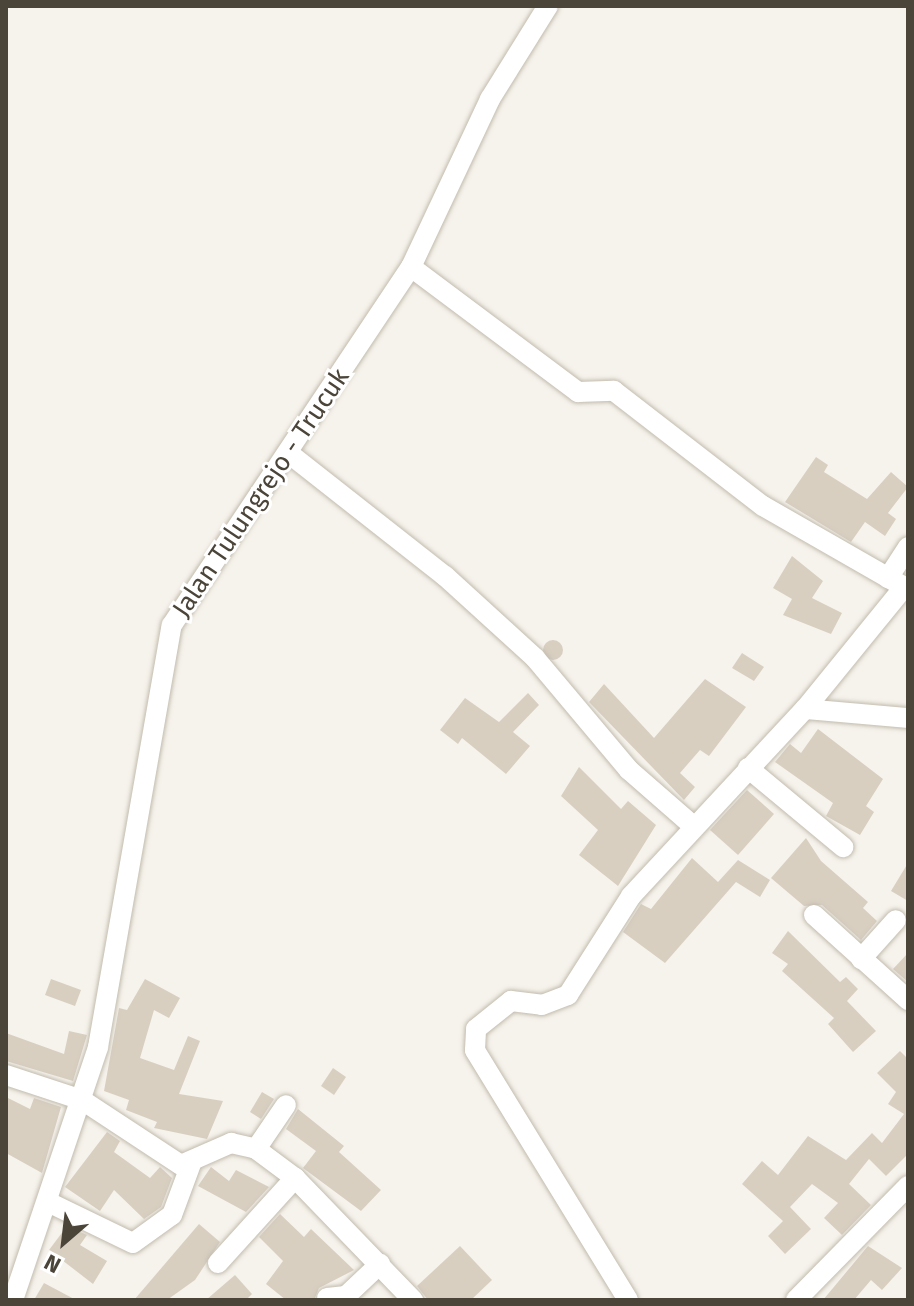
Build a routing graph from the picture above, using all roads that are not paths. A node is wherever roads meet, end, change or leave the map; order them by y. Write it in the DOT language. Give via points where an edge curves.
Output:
graph roads {
  1 [pos="548,6"];
  2 [pos="411,267"];
  3 [pos="291,455"];
  4 [pos="908,547"];
  5 [pos="900,585"];
  6 [pos="805,709"];
  7 [pos="908,718"];
  8 [pos="748,768"];
  9 [pos="691,824"];
  10 [pos="843,847"];
  11 [pos="814,915"];
  12 [pos="896,920"];
  13 [pos="861,959"];
  14 [pos="908,1000"];
  15 [pos="6,1075"];
  16 [pos="82,1100"];
  17 [pos="286,1105"];
  18 [pos="256,1149"];
  19 [pos="191,1164"];
  20 [pos="295,1178"];
  21 [pos="908,1186"];
  22 [pos="48,1202"];
  23 [pos="218,1263"];
  24 [pos="380,1264"];
  25 [pos="327,1298"];
  26 [pos="13,1300"];
  27 [pos="413,1300"];
  28 [pos="628,1300"];
  29 [pos="796,1300"];
  1 -- 2 [label="street, Jalan Tulungrejo - Trucuk" via="490,99"];
  2 -- 3 [label="street, Jalan Tulungrejo - Trucuk"];
  2 -- 5 [label="street" via="578,392 614,391 763,506"];
  3 -- 9 [label="street" via="467,596 535,658 629,770"];
  3 -- 16 [label="street, Jalan Tulungrejo - Trucuk" via="172,625 108,1002"];
  4 -- 5 [label="street"];
  5 -- 6 [label="street"];
  6 -- 7 [label="street"];
  6 -- 8 [label="street"];
  8 -- 9 [label="street"];
  8 -- 10 [label="street"];
  9 -- 28 [label="street" via="631,896 568,995 542,1005 511,1001 484,1018 472,1039"];
  11 -- 13 [label="street"];
  12 -- 13 [label="street"];
  13 -- 14 [label="street"];
  15 -- 16 [label="street"];
  16 -- 19 [label="street" via="167,1159"];
  16 -- 22 [label="street, Jalan Tulungrejo - Trucuk"];
  17 -- 18 [label="street"];
  18 -- 19 [label="street" via="231,1143"];
  18 -- 20 [label="street"];
  19 -- 22 [label="street" via="172,1215 133,1243"];
  20 -- 23 [label="street"];
  20 -- 24 [label="street"];
  21 -- 29 [label="street"];
  22 -- 26 [label="street, Jalan Tulungrejo - Trucuk"];
  24 -- 25 [label="street" via="346,1296"];
  24 -- 27 [label="street"];
}
